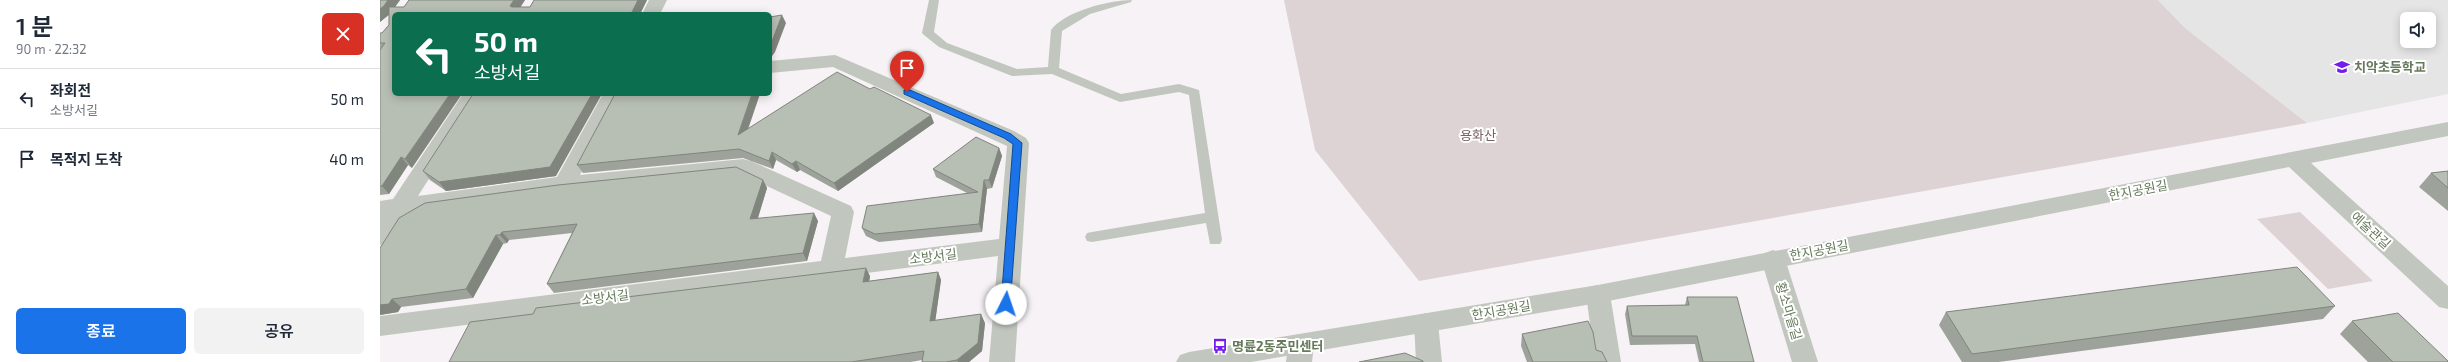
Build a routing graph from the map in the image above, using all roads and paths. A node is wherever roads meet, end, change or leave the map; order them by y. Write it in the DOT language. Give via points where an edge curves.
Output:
graph roads {
  1 [pos="658,0"];
  2 [pos="934,0"];
  3 [pos="1127,0"];
  4 [pos="653,12"];
  5 [pos="772,67"];
  6 [pos="1053,70"];
  7 [pos="472,96"];
  8 [pos="611,96"];
  9 [pos="2448,129"];
  10 [pos="2294,160"];
  11 [pos="564,184"];
  12 [pos="389,208"];
  13 [pos="1212,218"];
  14 [pos="380,237"];
  15 [pos="1092,237"];
  16 [pos="1215,240"];
  17 [pos="1011,246"];
  18 [pos="1773,259"];
  19 [pos="831,268"];
  20 [pos="1598,294"];
  21 [pos="2448,300"];
  22 [pos="1426,323"];
  23 [pos="380,326"];
  24 [pos="1300,354"];
  25 [pos="1002,362"];
  26 [pos="1189,362"];
  27 [pos="1428,362"];
  28 [pos="1608,362"];
  29 [pos="1805,362"];
  1 -- 4 [label="street"];
  2 -- 6 [label="lane" via="928,33 943,45 1016,73"];
  3 -- 6 [label="lane" via="1124,3 1086,12 1057,30"];
  5 -- 17 [label="street" via="835,61 1008,136 1018,143"];
  6 -- 13 [label="lane" via="1120,98 1179,88 1195,93"];
  7 -- 12 [label="street"];
  8 -- 11 [label="street"];
  9 -- 10 [label="street, 한지공원길"];
  10 -- 18 [label="street, 한지공원길"];
  10 -- 21 [label="street, 예술관길"];
  11 -- 12 [label="street"];
  11 -- 19 [label="street" via="743,166 843,212"];
  12 -- 14 [label="street"];
  13 -- 15 [label="lane"];
  13 -- 16 [label="lane"];
  17 -- 19 [label="street, 소방서길"];
  17 -- 25 [label="street"];
  18 -- 20 [label="street, 한지공원길"];
  18 -- 29 [label="street, 황소마을길"];
  19 -- 23 [label="street, 소방서길"];
  20 -- 22 [label="street, 한지공원길"];
  20 -- 28 [label="street"];
  22 -- 24 [label="street, 한지공원길"];
  22 -- 27 [label="street"];
  24 -- 26 [label="street, 한지공원길"];
}
